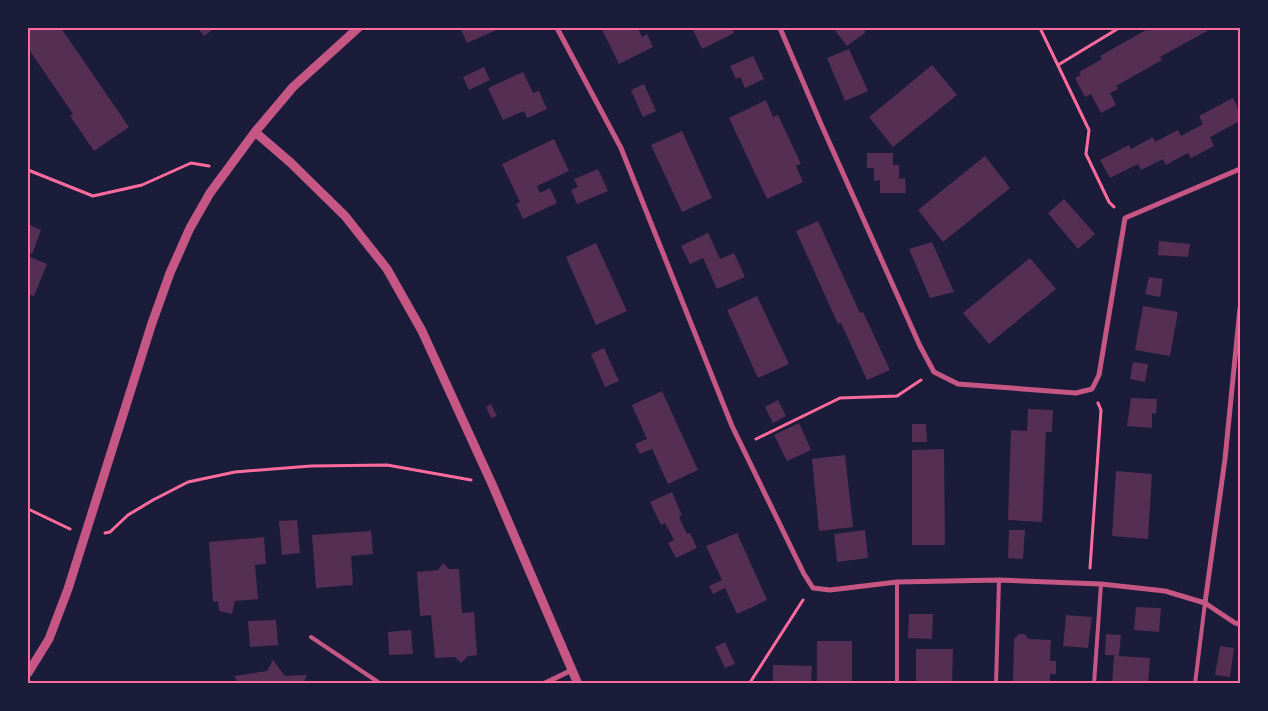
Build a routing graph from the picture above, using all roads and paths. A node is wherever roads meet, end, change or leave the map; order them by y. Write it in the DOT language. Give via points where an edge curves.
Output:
graph roads {
  1 [pos="358,28"];
  2 [pos="557,28"];
  3 [pos="780,28"];
  4 [pos="1040,28"];
  5 [pos="1119,28"];
  6 [pos="1058,65"];
  7 [pos="255,132"];
  8 [pos="227,169"];
  9 [pos="1240,169"];
  10 [pos="28,170"];
  11 [pos="1125,218"];
  12 [pos="1240,308"];
  13 [pos="934,372"];
  14 [pos="1092,389"];
  15 [pos="741,446"];
  16 [pos="492,484"];
  17 [pos="128,515"];
  18 [pos="999,580"];
  19 [pos="897,582"];
  20 [pos="1089,584"];
  21 [pos="1101,584"];
  22 [pos="814,588"];
  23 [pos="1206,603"];
  24 [pos="1240,624"];
  25 [pos="311,637"];
  26 [pos="572,670"];
  27 [pos="28,673"];
  28 [pos="381,684"];
  29 [pos="544,684"];
  30 [pos="578,684"];
  31 [pos="749,684"];
  32 [pos="897,684"];
  33 [pos="996,684"];
  34 [pos="1094,684"];
  35 [pos="1195,684"];
  1 -- 7 [label="street" via="293,88"];
  2 -- 15 [label="street" via="620,148"];
  3 -- 13 [label="street"];
  4 -- 6 [label="path"];
  5 -- 6 [label="path"];
  6 -- 11 [label="path" via="1090,130 1086,154 1109,202"];
  7 -- 8 [label="street"];
  7 -- 16 [label="street" via="345,216 387,269 422,331"];
  8 -- 10 [label="path" via="191,163 142,185 93,196"];
  8 -- 27 [label="street" via="190,228 170,273 68,589 49,639"];
  9 -- 11 [label="street"];
  11 -- 14 [label="street" via="1099,375"];
  12 -- 23 [label="street" via="1225,460"];
  13 -- 14 [label="street" via="958,384 1076,393"];
  13 -- 15 [label="path" via="897,396 840,398"];
  14 -- 20 [label="path" via="1102,410"];
  15 -- 22 [label="street"];
  16 -- 17 [label="path" via="387,465 311,466 236,472 188,482"];
  16 -- 26 [label="street"];
  18 -- 19 [label="street"];
  18 -- 20 [label="street"];
  18 -- 33 [label="lane"];
  19 -- 22 [label="street" via="830,590"];
  19 -- 32 [label="lane"];
  20 -- 21 [label="street"];
  21 -- 23 [label="street" via="1165,591"];
  21 -- 34 [label="lane"];
  22 -- 31 [label="path" via="794,613"];
  23 -- 24 [label="street"];
  23 -- 35 [label="lane"];
  25 -- 28 [label="lane"];
  26 -- 29 [label="street"];
  26 -- 30 [label="street"];
}
